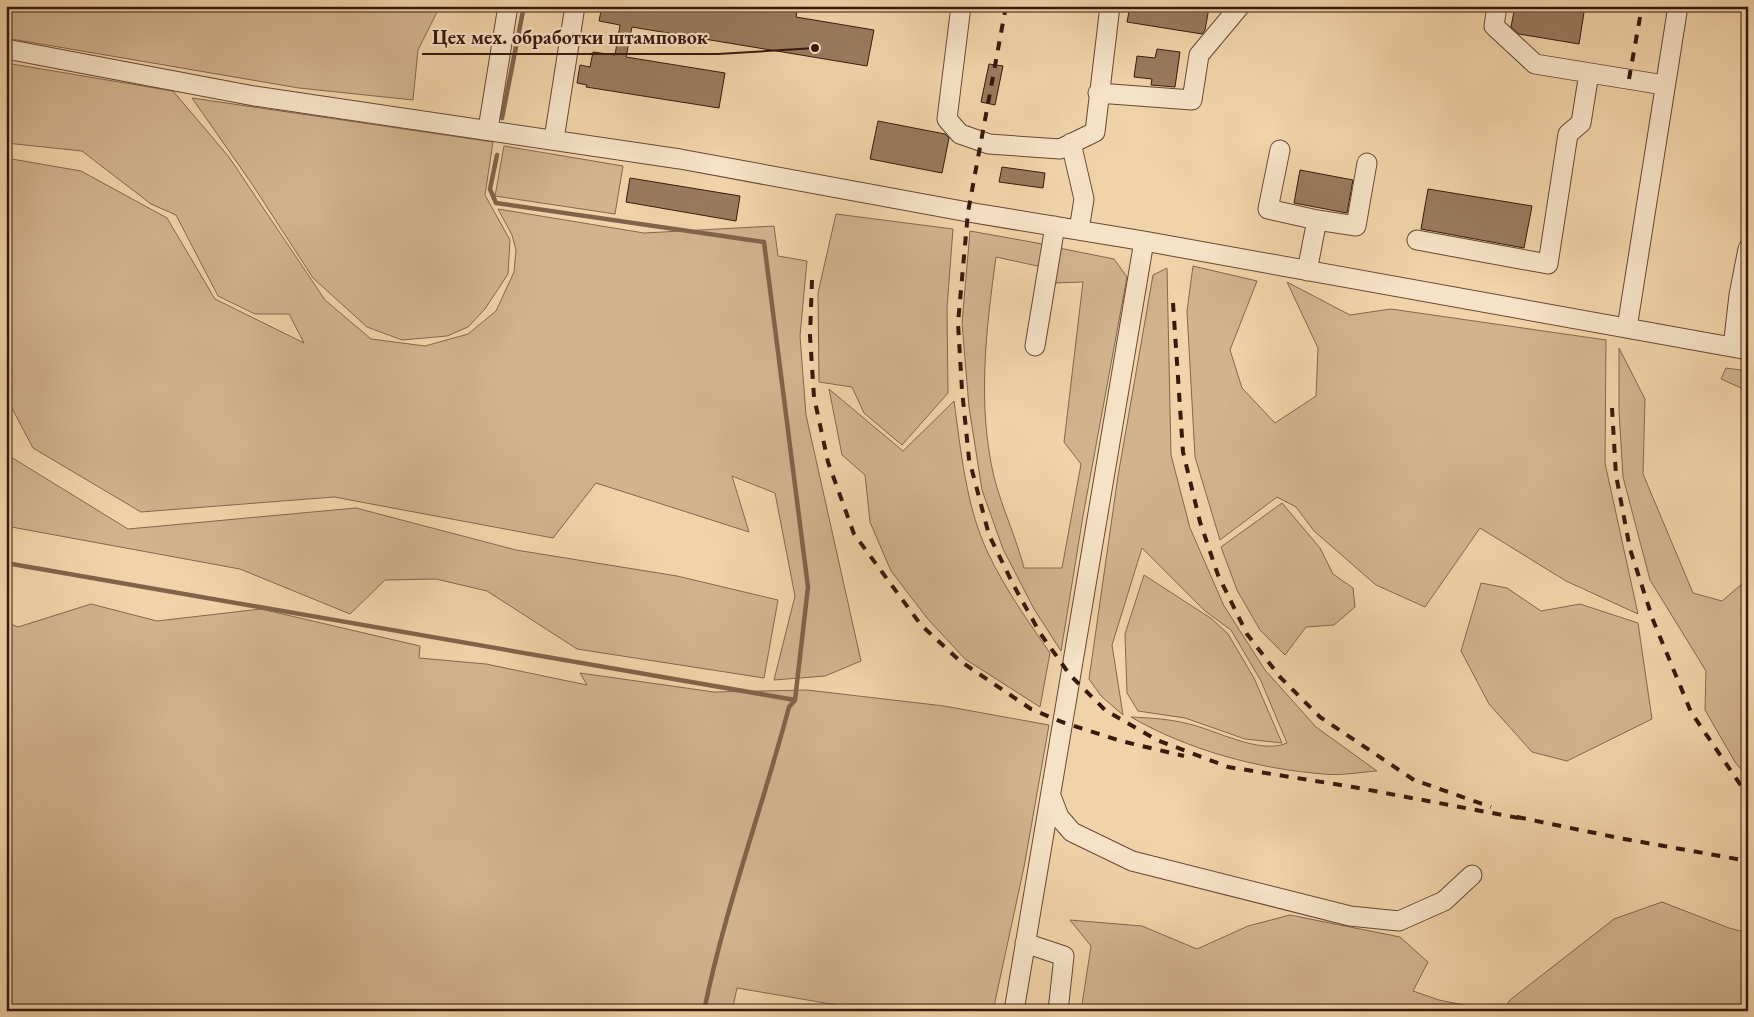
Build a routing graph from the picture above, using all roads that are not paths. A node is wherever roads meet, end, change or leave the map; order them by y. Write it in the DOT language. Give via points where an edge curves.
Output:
graph roads {
  1 [pos="508,6"];
  2 [pos="575,6"];
  3 [pos="961,6"];
  4 [pos="1110,6"];
  5 [pos="1240,6"];
  6 [pos="1497,6"];
  7 [pos="1678,6"];
  8 [pos="6,49"];
  9 [pos="1589,73"];
  10 [pos="1664,85"];
  11 [pos="1098,93"];
  12 [pos="488,129"];
  13 [pos="554,139"];
  14 [pos="1071,143"];
  15 [pos="1280,150"];
  16 [pos="1367,163"];
  17 [pos="1317,220"];
  18 [pos="1055,226"];
  19 [pos="1079,230"];
  20 [pos="1417,240"];
  21 [pos="1144,241"];
  22 [pos="1748,249"];
  23 [pos="1307,271"];
  24 [pos="1627,328"];
  25 [pos="1035,346"];
  26 [pos="1740,348"];
  27 [pos="1051,796"];
  28 [pos="1472,875"];
  29 [pos="1025,943"];
  30 [pos="1014,1011"];
  31 [pos="1058,1011"];
  1 -- 12 [label="street"];
  2 -- 13 [label="street"];
  3 -- 14 [label="street" via="947,119 960,134 989,144 1060,149"];
  4 -- 11 [label="street"];
  5 -- 11 [label="street" via="1199,54 1192,100"];
  6 -- 9 [label="street" via="1494,26 1535,64"];
  7 -- 10 [label="street"];
  8 -- 12 [label="street" via="254,96"];
  9 -- 10 [label="street"];
  9 -- 20 [label="street" via="1581,123 1568,134 1548,264"];
  10 -- 24 [label="street"];
  11 -- 14 [label="street" via="1095,132"];
  12 -- 13 [label="street"];
  13 -- 18 [label="street"];
  14 -- 19 [label="street" via="1084,199"];
  15 -- 17 [label="street" via="1268,209"];
  16 -- 17 [label="street" via="1356,226"];
  17 -- 23 [label="street"];
  18 -- 19 [label="street"];
  18 -- 25 [label="street"];
  19 -- 21 [label="street"];
  21 -- 23 [label="street"];
  21 -- 27 [label="street"];
  22 -- 26 [label="street" via="1739,295"];
  23 -- 24 [label="street"];
  24 -- 26 [label="street"];
  27 -- 28 [label="street" via="1059,817 1072,832 1132,861 1350,916 1399,921 1444,901"];
  27 -- 29 [label="street"];
  29 -- 30 [label="street"];
  29 -- 31 [label="street" via="1064,956"];
}
